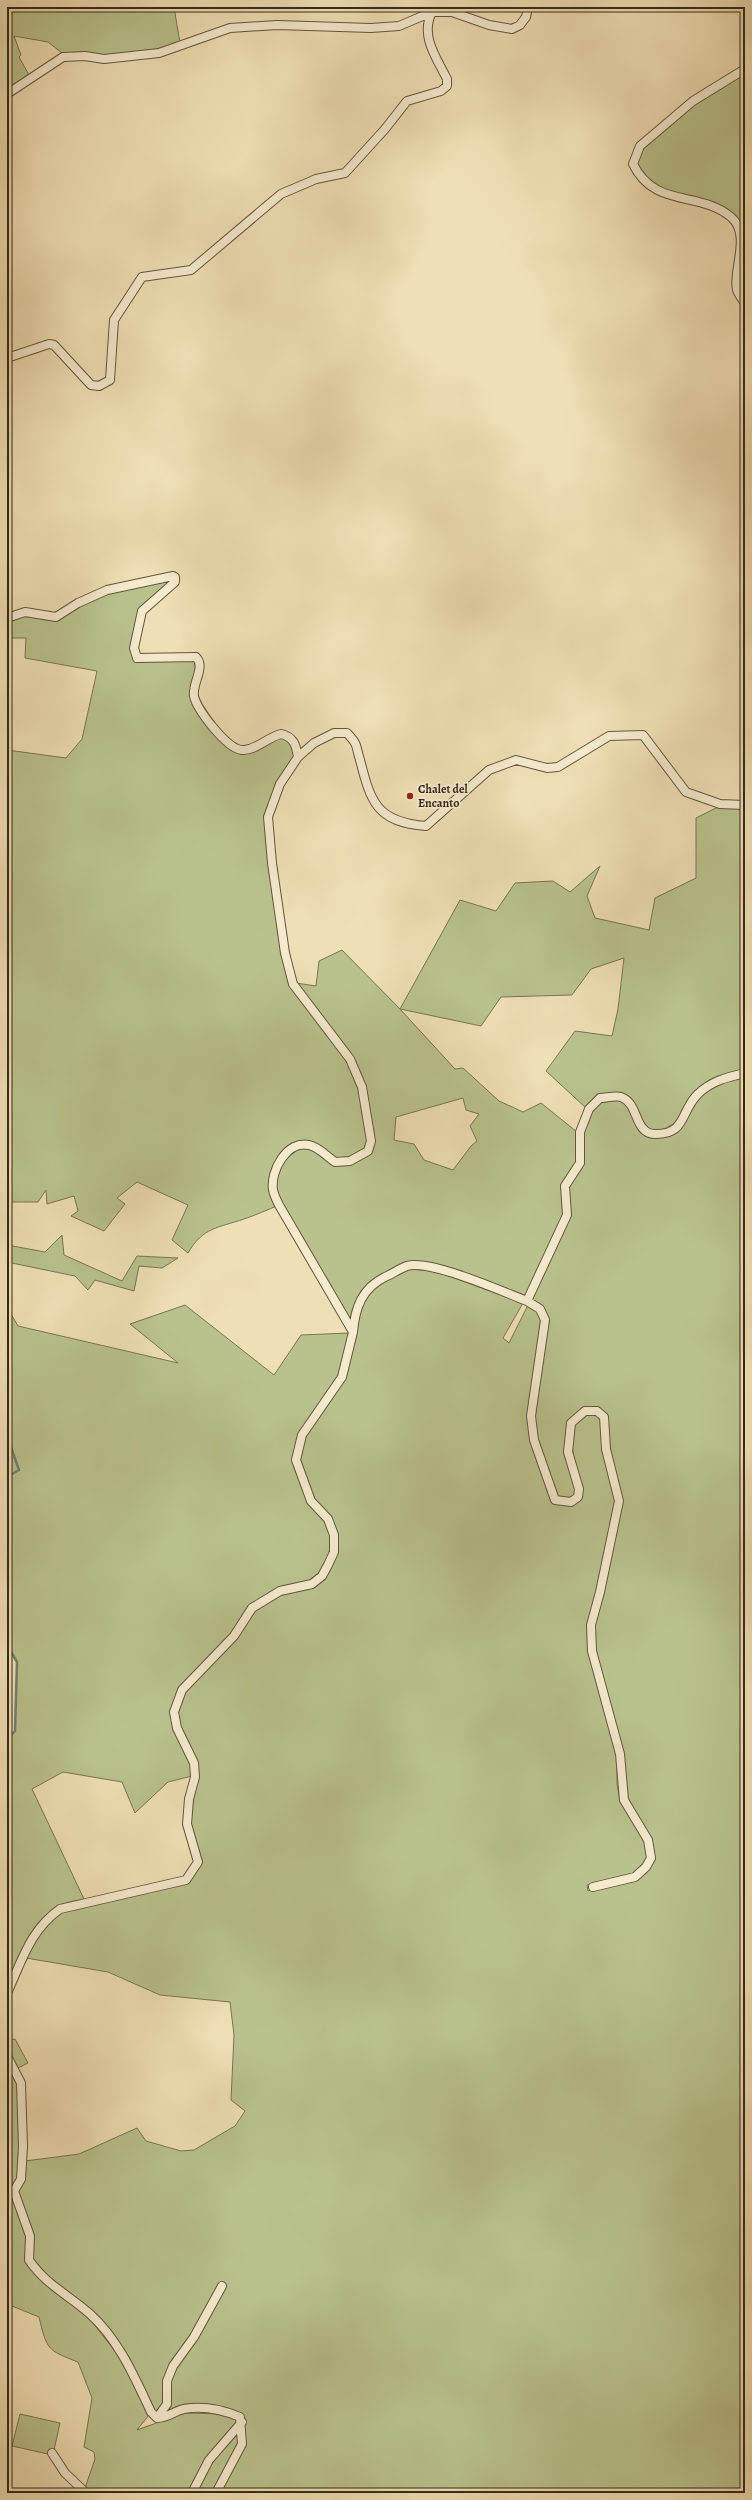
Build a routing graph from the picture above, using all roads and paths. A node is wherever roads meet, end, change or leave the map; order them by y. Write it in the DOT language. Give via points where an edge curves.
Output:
graph roads {
  1 [pos="528,7"];
  2 [pos="432,12"];
  3 [pos="745,69"];
  4 [pos="7,94"];
  5 [pos="745,303"];
  6 [pos="7,358"];
  7 [pos="7,618"];
  8 [pos="298,757"];
  9 [pos="745,805"];
  10 [pos="745,1072"];
  11 [pos="527,1301"];
  12 [pos="353,1332"];
  13 [pos="593,1887"];
  14 [pos="7,1993"];
  15 [pos="7,2056"];
  16 [pos="11,2192"];
  17 [pos="222,2286"];
  18 [pos="157,2418"];
  19 [pos="242,2422"];
  20 [pos="52,2453"];
  21 [pos="86,2493"];
  22 [pos="192,2493"];
  23 [pos="216,2493"];
  1 -- 2 [label="street" via="526,18 512,29 489,25 452,12"];
  2 -- 4 [label="street" via="399,26 371,28 277,25 230,28 159,53 104,59 63,56"];
  2 -- 6 [label="street" via="427,22 428,39 447,79 447,86 441,91 407,101 345,173 316,179 281,194 191,270 142,277 114,320 110,380 99,386 91,385 54,345 49,344"];
  3 -- 5 [label="street" via="693,101 640,146 633,164 640,178 652,189 713,207 738,225 741,252 737,290"];
  7 -- 8 [label="street" via="25,612 56,617 78,603 107,590 175,577 175,582 142,611 134,648 137,658 196,658 200,666 194,697 227,744 235,749 249,750 281,734 289,736 294,742"];
  8 -- 9 [label="street" via="314,743 334,733 347,733 358,744 370,796 380,810 404,824 426,826 489,770 516,760 547,768 558,767 609,736 643,735 686,792 720,804"];
  8 -- 12 [label="street" via="280,784 268,817 285,953 293,984 350,1059 362,1087 371,1141 368,1151 350,1161 335,1162 310,1145 300,1144 290,1149 278,1165 273,1190 279,1205"];
  10 -- 11 [label="street" via="721,1078 699,1093 689,1104 682,1123 675,1129 662,1133 652,1134 645,1131 631,1102 620,1097 600,1098 589,1109 580,1132 580,1163 565,1186 567,1215"];
  11 -- 12 [label="street" via="436,1268 408,1266 378,1281 362,1296 354,1313"];
  11 -- 13 [label="street" via="540,1309 546,1320 530,1416 534,1440 554,1500 571,1502 578,1497 568,1452 572,1423 585,1411 597,1411 604,1417 606,1449 619,1501 591,1625 592,1651 620,1754 624,1800 648,1840 651,1858 646,1867 635,1876"];
  12 -- 14 [label="street" via="342,1377 302,1435 296,1460 311,1500 328,1519 334,1535 334,1552 328,1565 322,1576 312,1584 280,1591 252,1608 234,1636 182,1690 174,1712 177,1728 194,1763 195,1777 189,1799 187,1824 198,1862 194,1870 186,1880 60,1909 45,1920 32,1936"];
  15 -- 16 [label="street" via="21,2082 23,2147 21,2178"];
  16 -- 18 [label="street" via="30,2236 29,2260 55,2288 92,2316 126,2358 151,2412"];
  17 -- 18 [label="street" via="194,2337 172,2366 167,2381 167,2404"];
  18 -- 19 [label="street" via="169,2416 183,2409 212,2410 240,2417"];
  19 -- 22 [label="street" via="210,2460"];
  19 -- 23 [label="street" via="242,2444"];
  20 -- 21 [label="street" via="65,2473"];
}
